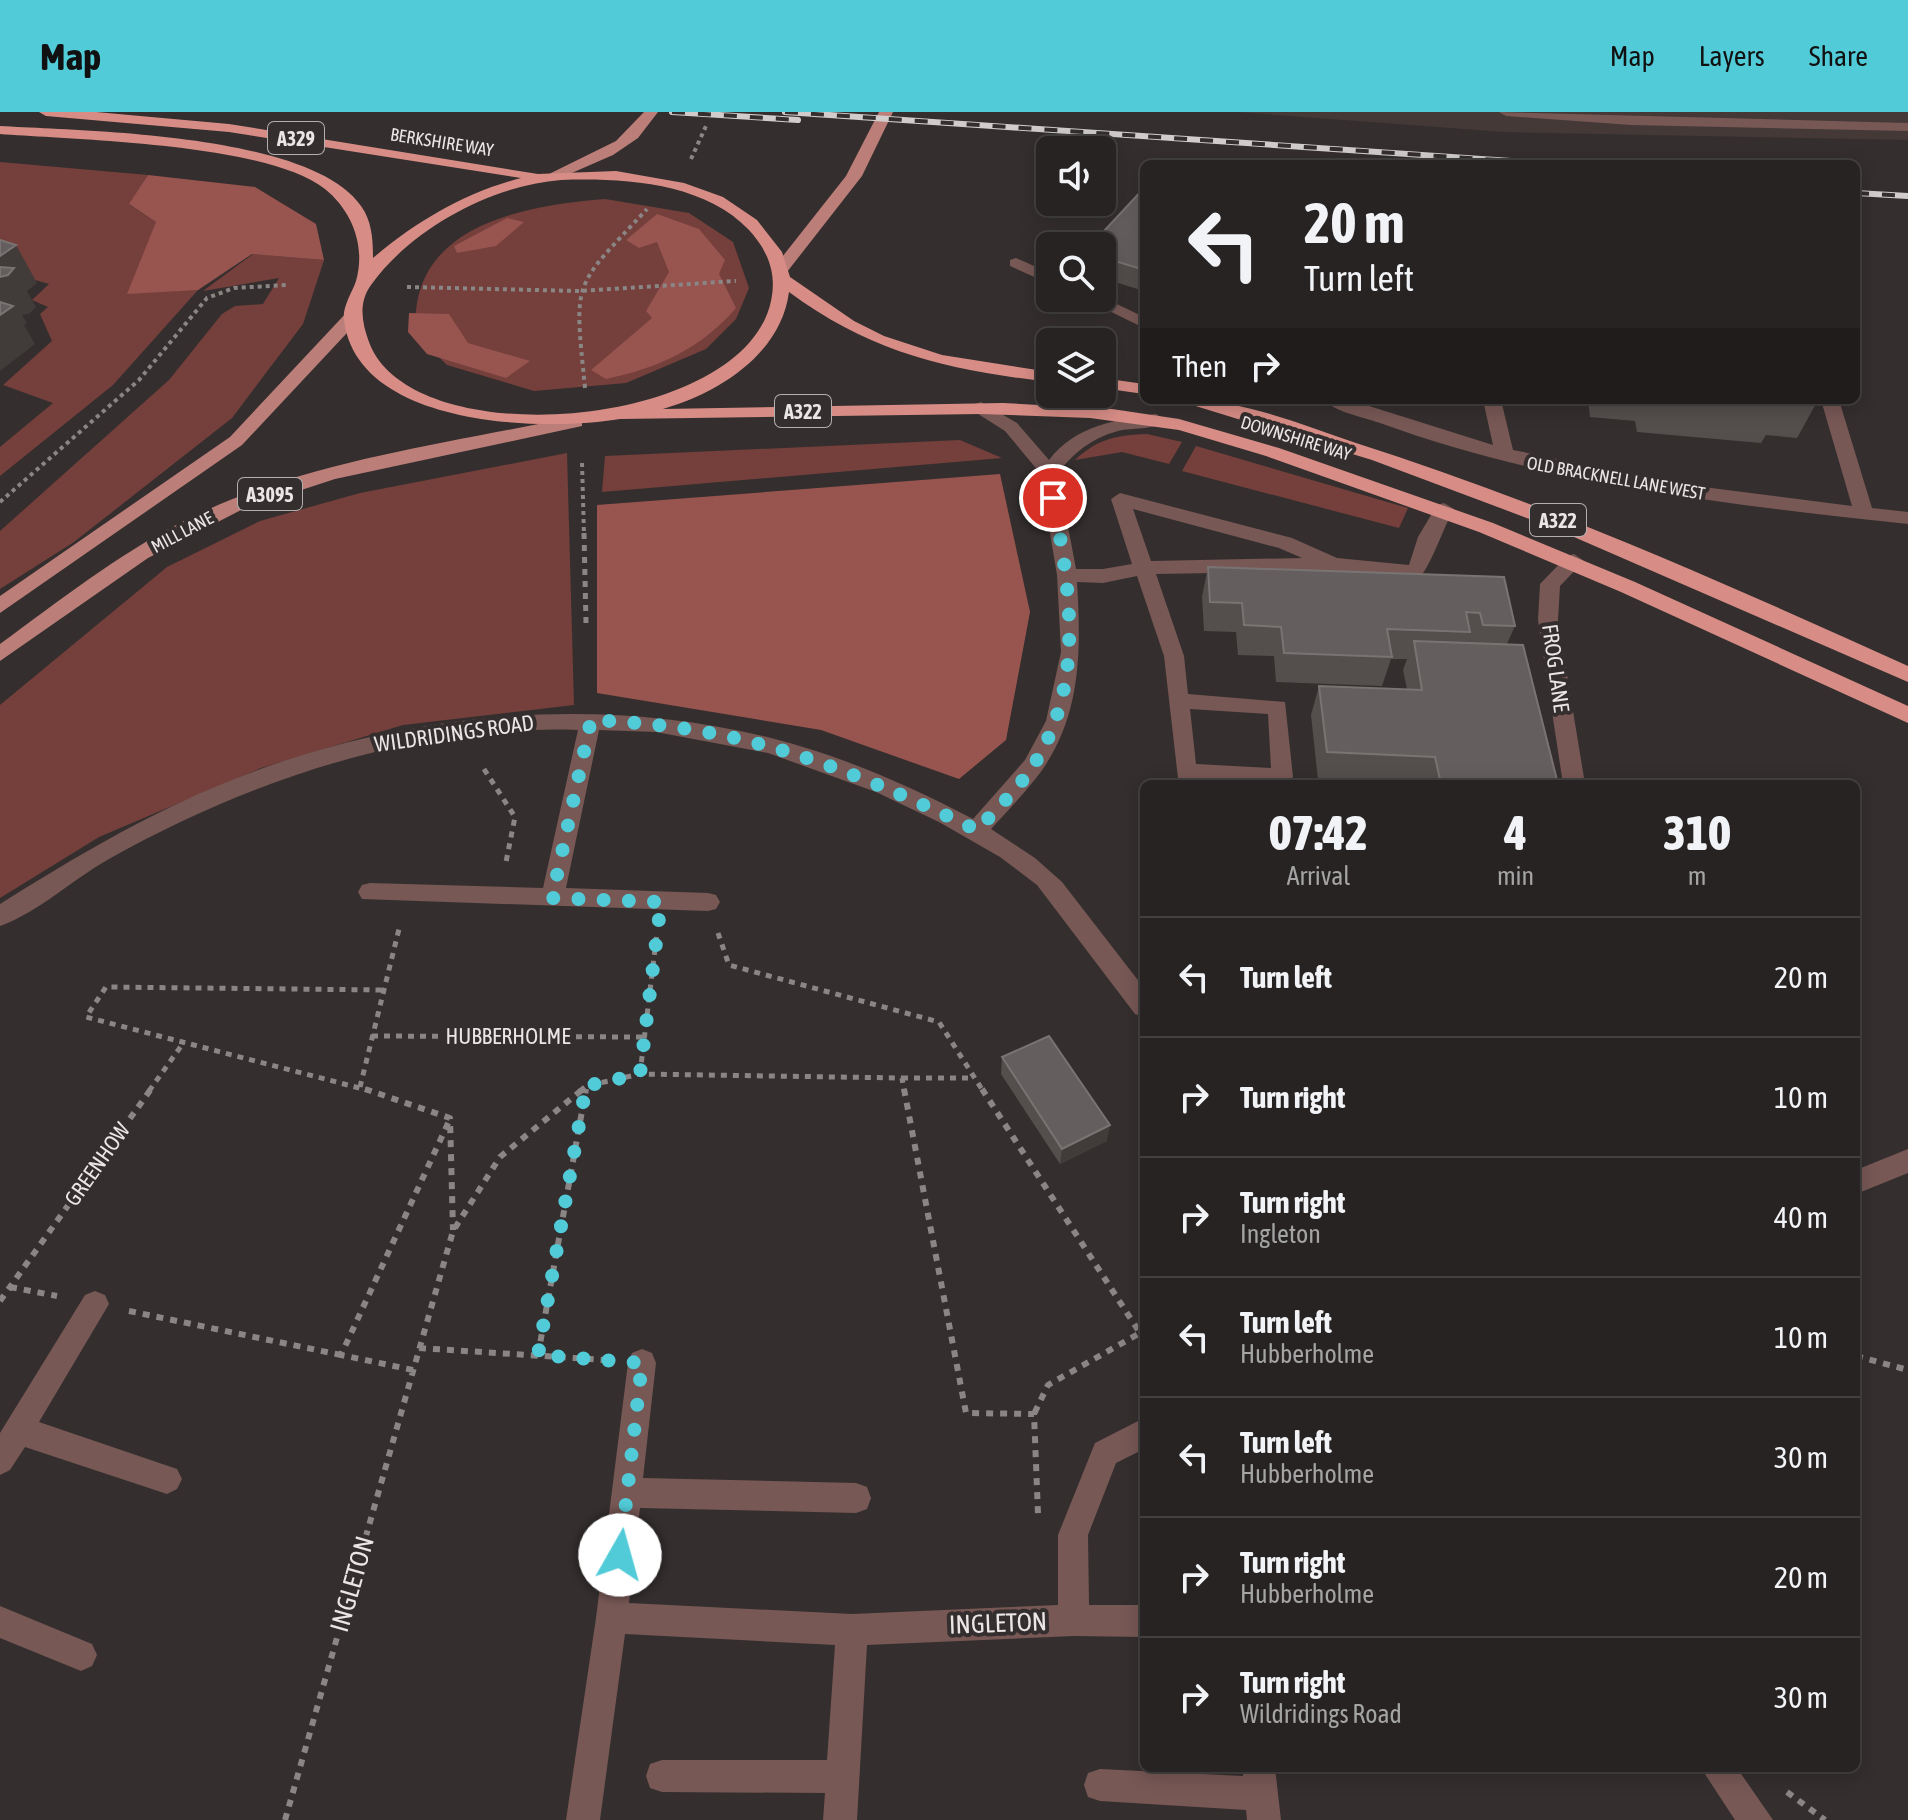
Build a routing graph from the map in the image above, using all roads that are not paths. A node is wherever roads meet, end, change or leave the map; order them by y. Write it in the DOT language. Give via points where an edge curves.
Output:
graph roads {
  1 [pos="46,112"];
  2 [pos="651,112"];
  3 [pos="886,112"];
  4 [pos="1506,112"];
  5 [pos="1908,127"];
  6 [pos="0,130"];
  7 [pos="549,176"];
  8 [pos="1016,263"];
  9 [pos="1036,272"];
  10 [pos="782,275"];
  11 [pos="364,283"];
  12 [pos="1116,310"];
  13 [pos="354,315"];
  14 [pos="1140,321"];
  15 [pos="1036,375"];
  16 [pos="1116,385"];
  17 [pos="1140,388"];
  18 [pos="1209,404"];
  19 [pos="1343,404"];
  20 [pos="1493,404"];
  21 [pos="1831,404"];
  22 [pos="981,408"];
  23 [pos="625,415"];
  24 [pos="1156,420"];
  25 [pos="576,422"];
  26 [pos="1505,457"];
  27 [pos="1049,472"];
  28 [pos="1444,509"];
  29 [pos="1864,514"];
  30 [pos="1908,518"];
  31 [pos="1574,561"];
  32 [pos="1334,564"];
  33 [pos="1144,568"];
  34 [pos="1067,575"];
  35 [pos="0,606"];
  36 [pos="0,654"];
  37 [pos="1908,675"];
  38 [pos="1179,701"];
  39 [pos="1908,715"];
  40 [pos="591,720"];
  41 [pos="1573,780"];
  42 [pos="977,830"];
  43 [pos="370,892"];
  44 [pos="552,898"];
  45 [pos="708,902"];
  46 [pos="0,916"];
  47 [pos="1140,1002"];
  48 [pos="1908,1161"];
  49 [pos="1860,1180"];
  50 [pos="95,1304"];
  51 [pos="642,1363"];
  52 [pos="18,1430"];
  53 [pos="1140,1435"];
  54 [pos="0,1460"];
  55 [pos="167,1479"];
  56 [pos="627,1493"];
  57 [pos="856,1498"];
  58 [pos="612,1618"];
  59 [pos="1074,1620"];
  60 [pos="1140,1621"];
  61 [pos="0,1622"];
  62 [pos="852,1630"];
  63 [pos="81,1655"];
  64 [pos="1720,1772"];
  65 [pos="662,1776"];
  66 [pos="842,1777"];
  67 [pos="1100,1785"];
  68 [pos="1261,1794"];
  69 [pos="583,1820"];
  70 [pos="840,1820"];
  71 [pos="1756,1820"];
  1 -- 7 [label="highway, BERKSHIRE WAY / A329" via="229,128 462,167"];
  2 -- 7 [label="main road" via="620,144"];
  3 -- 10 [label="main road" via="855,177"];
  4 -- 5 [label="street" via="1631,121"];
  6 -- 11 [label="highway, A329" via="212,148 317,175 345,196 361,222"];
  7 -- 10 [label="highway" via="647,180 712,197 751,220 771,247"];
  7 -- 11 [label="highway" via="492,192 427,222 398,244"];
  8 -- 9 [label="street"];
  10 -- 15 [label="highway" via="850,327 913,356"];
  10 -- 23 [label="highway" via="774,319 756,348 707,382"];
  11 -- 13 [label="highway"];
  12 -- 14 [label="street"];
  13 -- 25 [label="highway" via="363,350 388,380 407,392 478,414"];
  13 -- 35 [label="main road, MILL LANE / A3095" via="236,441"];
  16 -- 17 [label="highway"];
  18 -- 37 [label="highway, DOWNSHIRE WAY / A322" via="1363,449 1556,519"];
  19 -- 26 [label="street, OLD BRACKNELL LANE WEST"];
  20 -- 26 [label="street"];
  21 -- 29 [label="street"];
  22 -- 23 [label="highway, DOWNSHIRE WAY / A322"];
  22 -- 24 [label="highway, DOWNSHIRE WAY / A322"];
  22 -- 27 [label="street" via="1011,427"];
  23 -- 25 [label="highway"];
  24 -- 27 [label="street" via="1106,427 1085,436 1063,451"];
  24 -- 28 [label="highway, DOWNSHIRE WAY / A322"];
  25 -- 36 [label="main road, MILL LANE / A3095" via="353,469 227,509 146,551"];
  26 -- 29 [label="street, OLD BRACKNELL LANE WEST" via="1692,493"];
  27 -- 34 [label="street"];
  28 -- 31 [label="highway, DOWNSHIRE WAY / A322"];
  28 -- 32 [label="street" via="1416,573"];
  29 -- 30 [label="street, OLD BRACKNELL LANE WEST"];
  31 -- 39 [label="highway, DOWNSHIRE WAY / A322"];
  31 -- 41 [label="street, FROG LANE" via="1550,584 1548,620"];
  32 -- 33 [label="street"];
  32 -- 33 [label="street" via="1285,543 1120,499"];
  33 -- 34 [label="street" via="1103,576"];
  33 -- 38 [label="street" via="1174,656"];
  34 -- 42 [label="street" via="1071,652 1057,721 1033,766"];
  38 -- 38 [label="street" via="1278,707 1282,777 1186,772"];
  40 -- 42 [label="street, WILDRIDINGS ROAD" via="700,728 757,741 865,778"];
  40 -- 44 [label="street"];
  40 -- 46 [label="street, WILDRIDINGS ROAD" via="436,731 344,751 264,777 127,837"];
  42 -- 47 [label="street, WILDRIDINGS ROAD" via="1047,881"];
  43 -- 44 [label="street"];
  44 -- 45 [label="street"];
  48 -- 49 [label="street"];
  50 -- 52 [label="street"];
  51 -- 56 [label="street"];
  52 -- 54 [label="street"];
  52 -- 55 [label="street"];
  53 -- 59 [label="street" via="1105,1453 1073,1535"];
  56 -- 57 [label="street"];
  56 -- 58 [label="street"];
  58 -- 62 [label="street, INGLETON"];
  58 -- 69 [label="street"];
  59 -- 60 [label="street, INGLETON"];
  59 -- 62 [label="street, INGLETON"];
  61 -- 63 [label="street"];
  62 -- 66 [label="street"];
  64 -- 71 [label="street"];
  65 -- 66 [label="street"];
  66 -- 70 [label="street"];
  67 -- 68 [label="street"];
}
